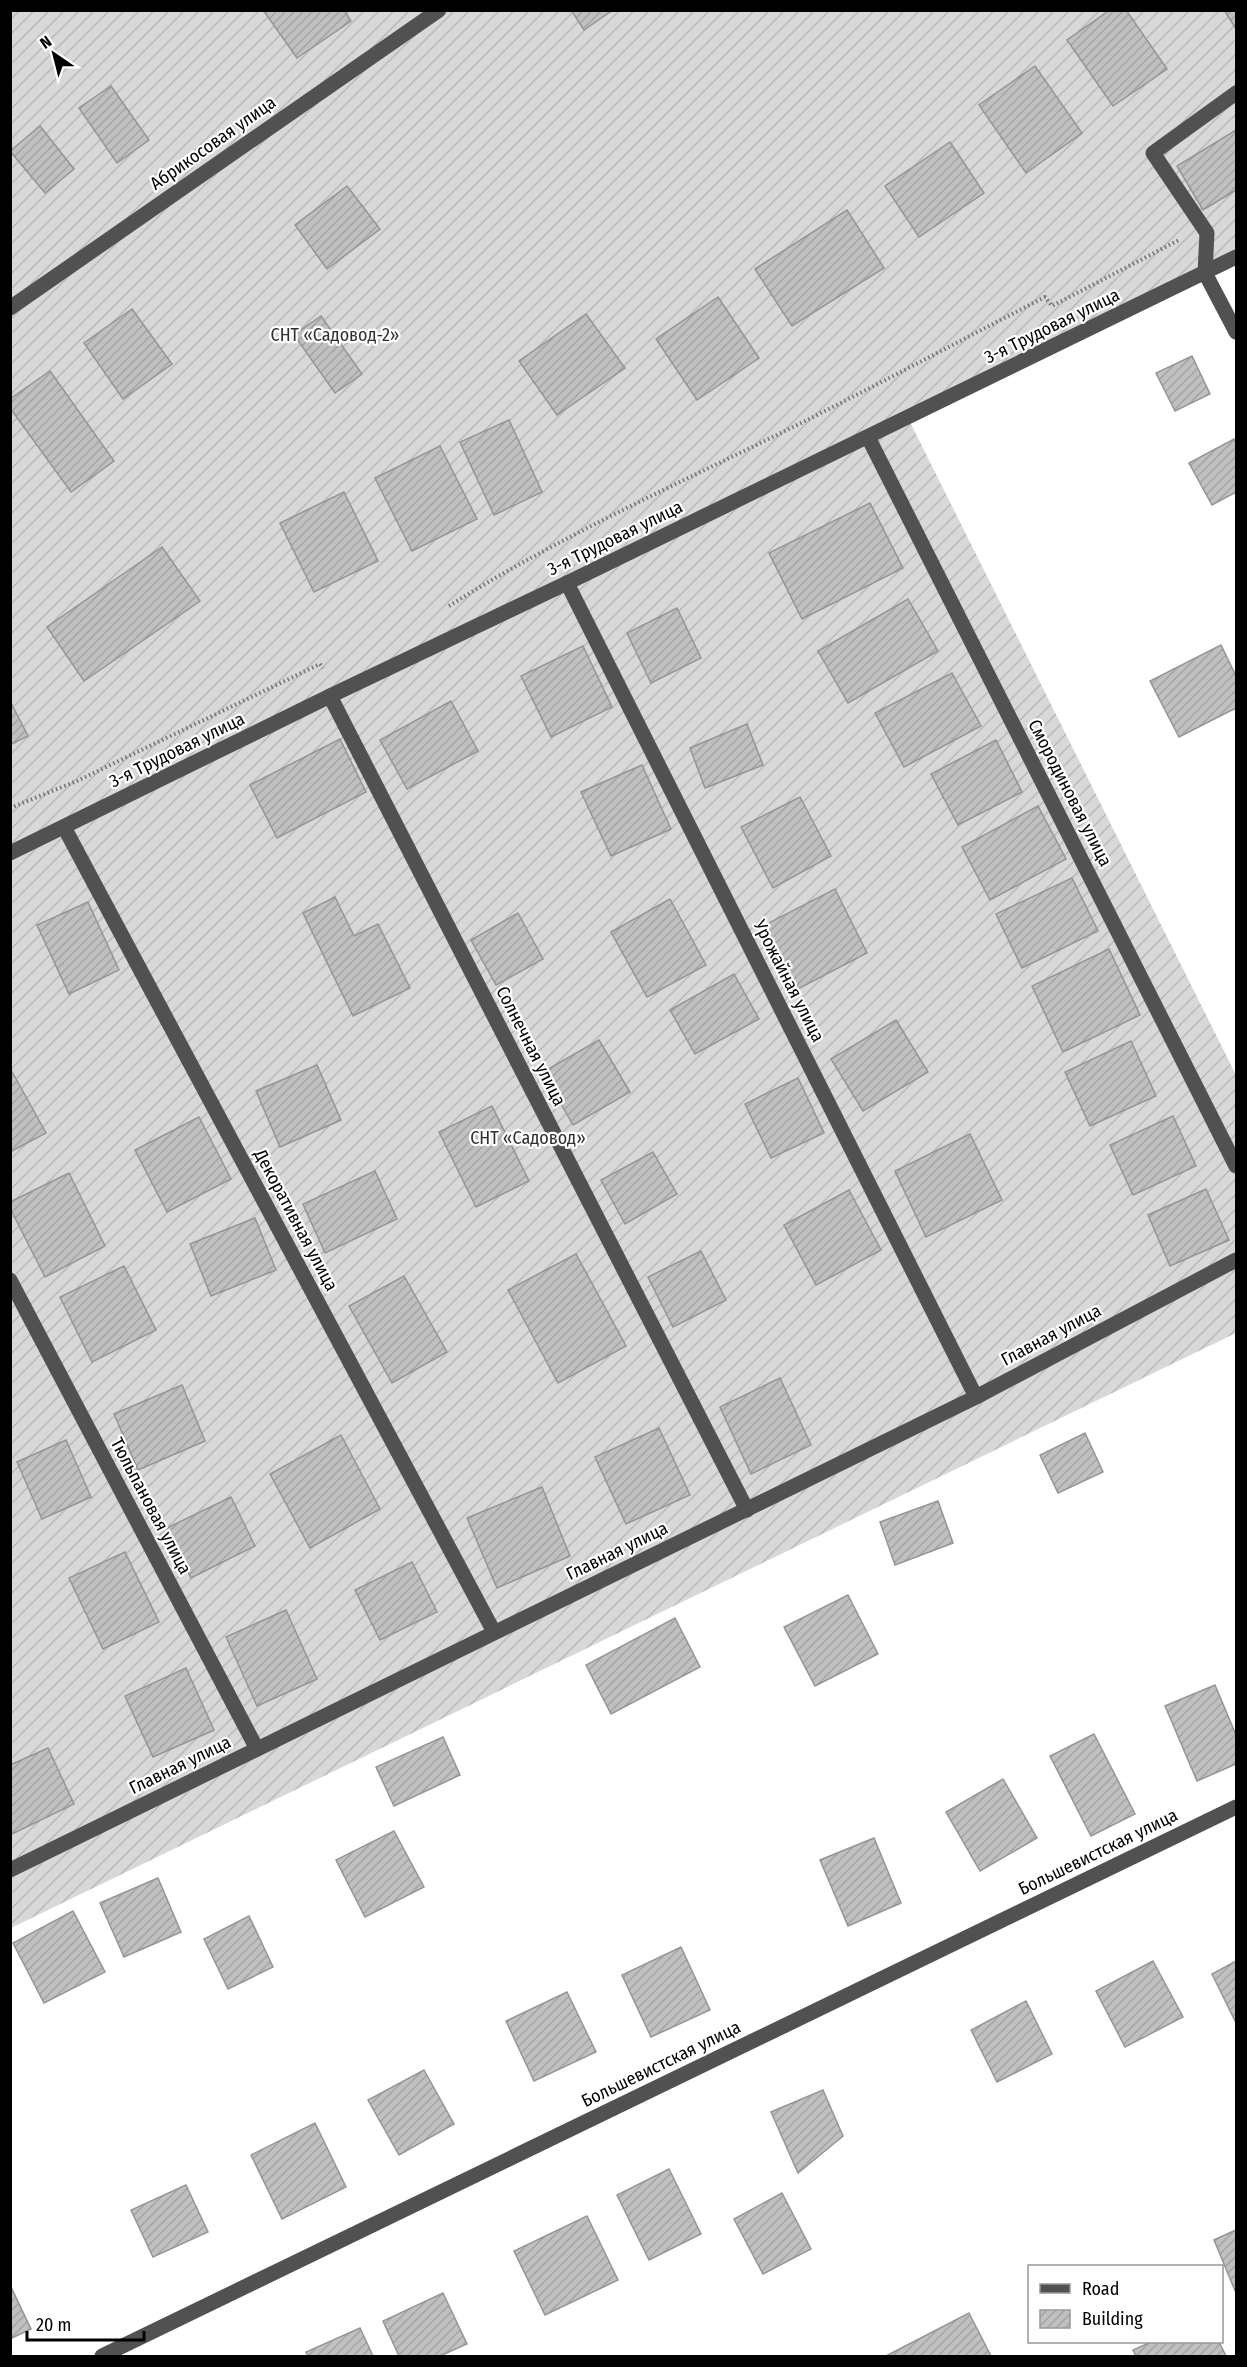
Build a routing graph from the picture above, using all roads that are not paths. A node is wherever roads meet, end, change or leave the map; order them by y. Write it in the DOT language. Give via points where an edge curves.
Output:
graph roads {
  1 [pos="439,10"];
  2 [pos="1236,93"];
  3 [pos="1236,257"];
  4 [pos="1205,273"];
  5 [pos="10,308"];
  6 [pos="1236,332"];
  7 [pos="868,437"];
  8 [pos="567,584"];
  9 [pos="330,696"];
  10 [pos="64,827"];
  11 [pos="10,854"];
  12 [pos="1236,1166"];
  13 [pos="1236,1260"];
  14 [pos="10,1280"];
  15 [pos="976,1397"];
  16 [pos="747,1510"];
  17 [pos="494,1632"];
  18 [pos="257,1749"];
  19 [pos="1236,1807"];
  20 [pos="10,1870"];
  21 [pos="102,2356"];
  1 -- 5 [label="street, Абрикосовая улица"];
  2 -- 4 [label="street" via="1153,153 1207,233"];
  3 -- 4 [label="street, 3-я Трудовая улица"];
  4 -- 6 [label="street"];
  4 -- 7 [label="street, 3-я Трудовая улица"];
  7 -- 8 [label="street, 3-я Трудовая улица"];
  7 -- 12 [label="street, Смородиновая улица"];
  8 -- 9 [label="street, 3-я Трудовая улица"];
  8 -- 15 [label="street, Урожайная улица"];
  9 -- 10 [label="street, 3-я Трудовая улица"];
  9 -- 16 [label="street, Солнечная улица"];
  10 -- 11 [label="street, 3-я Трудовая улица"];
  10 -- 17 [label="street, Декоративная улица"];
  13 -- 15 [label="street, Главная улица"];
  14 -- 18 [label="street, Тюльпановая улица"];
  15 -- 16 [label="street, Главная улица"];
  16 -- 17 [label="street, Главная улица"];
  17 -- 18 [label="street, Главная улица"];
  18 -- 20 [label="street, Главная улица"];
  19 -- 21 [label="street, Большевистская улица"];
}
